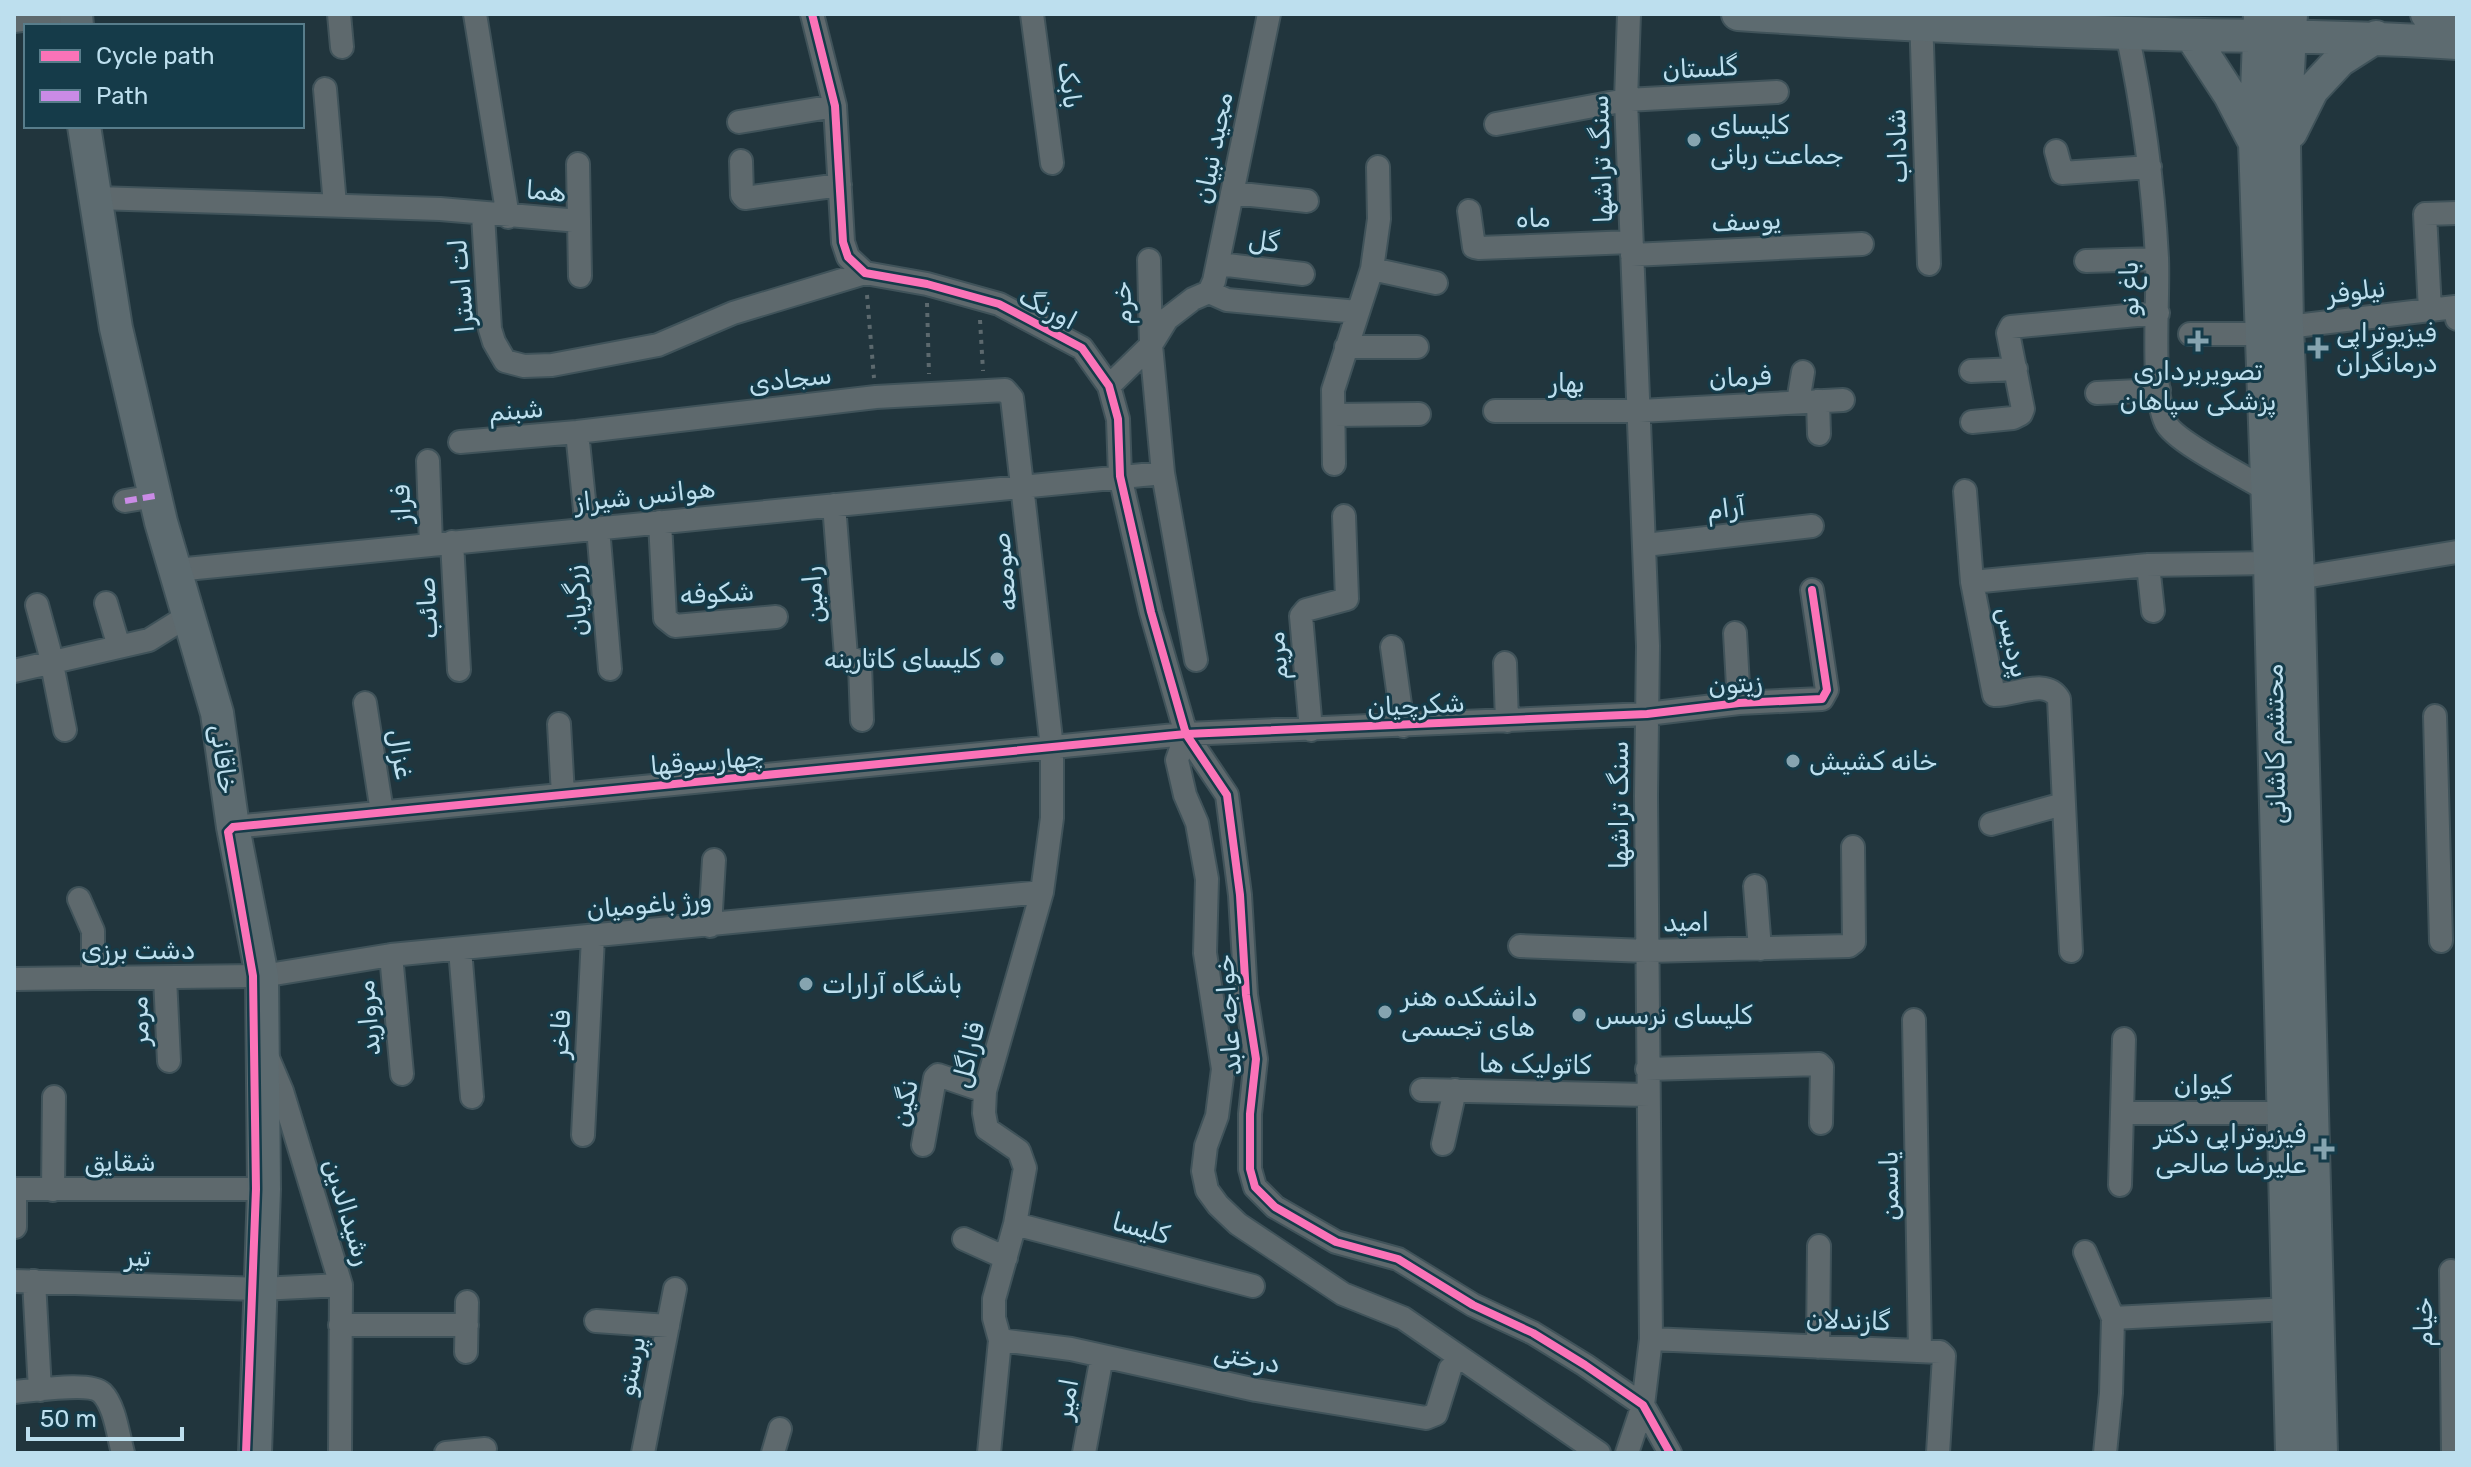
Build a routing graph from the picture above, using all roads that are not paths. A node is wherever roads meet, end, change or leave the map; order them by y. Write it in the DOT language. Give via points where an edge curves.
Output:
graph roads {
  1 [pos="66,14"];
  2 [pos="339,14"];
  3 [pos="475,14"];
  4 [pos="812,14"];
  5 [pos="1032,14"];
  6 [pos="1269,14"];
  7 [pos="1629,14"];
  8 [pos="1738,14"];
  9 [pos="2427,14"];
  10 [pos="2457,15"];
  11 [pos="1921,20"];
  12 [pos="14,21"];
  13 [pos="2275,24"];
  14 [pos="2127,33"];
  15 [pos="2191,35"];
  16 [pos="2376,37"];
  17 [pos="2457,43"];
  18 [pos="342,47"];
  19 [pos="325,89"];
  20 [pos="1777,92"];
  21 [pos="1626,100"];
  22 [pos="835,106"];
  23 [pos="739,122"];
  24 [pos="1496,124"];
  25 [pos="84,128"];
  26 [pos="2270,144"];
  27 [pos="2056,151"];
  28 [pos="741,161"];
  29 [pos="1052,163"];
  30 [pos="578,164"];
  31 [pos="1378,167"];
  32 [pos="2150,167"];
  33 [pos="840,185"];
  34 [pos="1232,193"];
  35 [pos="96,198"];
  36 [pos="1307,201"];
  37 [pos="335,205"];
  38 [pos="1469,211"];
  39 [pos="2457,213"];
  40 [pos="483,215"];
  41 [pos="508,217"];
  42 [pos="579,221"];
  43 [pos="1862,244"];
  44 [pos="1632,248"];
  45 [pos="2157,259"];
  46 [pos="1149,260"];
  47 [pos="2086,261"];
  48 [pos="1219,264"];
  49 [pos="1929,264"];
  50 [pos="1372,269"];
  51 [pos="865,273"];
  52 [pos="1303,274"];
  53 [pos="580,276"];
  54 [pos="1436,283"];
  55 [pos="1209,292"];
  56 [pos="2430,310"];
  57 [pos="1358,312"];
  58 [pos="2158,313"];
  59 [pos="2457,319"];
  60 [pos="2274,331"];
  61 [pos="2190,334"];
  62 [pos="1151,345"];
  63 [pos="1346,347"];
  64 [pos="1417,347"];
  65 [pos="2016,369"];
  66 [pos="1971,371"];
  67 [pos="1803,372"];
  68 [pos="1109,386"];
  69 [pos="2159,390"];
  70 [pos="1009,393"];
  71 [pos="2097,393"];
  72 [pos="2276,395"];
  73 [pos="1843,400"];
  74 [pos="1808,402"];
  75 [pos="1495,411"];
  76 [pos="1640,411"];
  77 [pos="1419,414"];
  78 [pos="1334,415"];
  79 [pos="1972,422"];
  80 [pos="577,432"];
  81 [pos="1819,434"];
  82 [pos="460,442"];
  83 [pos="428,461"];
  84 [pos="1334,464"];
  85 [pos="1163,473"];
  86 [pos="1120,476"];
  87 [pos="1023,486"];
  88 [pos="2267,490"];
  89 [pos="1965,491"];
  90 [pos="834,505"];
  91 [pos="1344,516"];
  92 [pos="660,522"];
  93 [pos="1812,526"];
  94 [pos="593,528"];
  95 [pos="441,544"];
  96 [pos="1645,545"];
  97 [pos="2457,552"];
  98 [pos="2148,565"];
  99 [pos="176,570"];
  100 [pos="2284,571"];
  101 [pos="1972,582"];
  102 [pos="1812,590"];
  103 [pos="106,603"];
  104 [pos="37,605"];
  105 [pos="2153,611"];
  106 [pos="189,615"];
  107 [pos="776,617"];
  108 [pos="1735,633"];
  109 [pos="119,647"];
  110 [pos="1392,647"];
  111 [pos="2286,656"];
  112 [pos="1196,660"];
  113 [pos="1505,663"];
  114 [pos="52,664"];
  115 [pos="610,669"];
  116 [pos="459,670"];
  117 [pos="14,671"];
  118 [pos="365,703"];
  119 [pos="1739,703"];
  120 [pos="1647,714"];
  121 [pos="2435,716"];
  122 [pos="862,720"];
  123 [pos="1507,721"];
  124 [pos="559,724"];
  125 [pos="1403,726"];
  126 [pos="65,730"];
  127 [pos="1311,730"];
  128 [pos="1186,734"];
  129 [pos="863,743"];
  130 [pos="1052,748"];
  131 [pos="864,766"];
  132 [pos="563,795"];
  133 [pos="2063,804"];
  134 [pos="382,812"];
  135 [pos="1991,824"];
  136 [pos="2448,826"];
  137 [pos="233,827"];
  138 [pos="1853,847"];
  139 [pos="714,860"];
  140 [pos="1755,886"];
  141 [pos="1042,892"];
  142 [pos="79,899"];
  143 [pos="710,926"];
  144 [pos="593,937"];
  145 [pos="2441,941"];
  146 [pos="1520,946"];
  147 [pos="460,949"];
  148 [pos="1760,949"];
  149 [pos="1647,951"];
  150 [pos="2071,951"];
  151 [pos="391,955"];
  152 [pos="262,976"];
  153 [pos="93,977"];
  154 [pos="165,978"];
  155 [pos="14,979"];
  156 [pos="1914,1020"];
  157 [pos="2124,1039"];
  158 [pos="262,1043"];
  159 [pos="169,1061"];
  160 [pos="1647,1069"];
  161 [pos="402,1074"];
  162 [pos="1422,1090"];
  163 [pos="1455,1090"];
  164 [pos="985,1091"];
  165 [pos="1648,1095"];
  166 [pos="54,1097"];
  167 [pos="472,1097"];
  168 [pos="2122,1113"];
  169 [pos="2284,1113"];
  170 [pos="1821,1123"];
  171 [pos="583,1135"];
  172 [pos="1443,1144"];
  173 [pos="923,1145"];
  174 [pos="2120,1185"];
  175 [pos="264,1189"];
  176 [pos="53,1190"];
  177 [pos="1015,1224"];
  178 [pos="15,1227"];
  179 [pos="964,1239"];
  180 [pos="1819,1246"];
  181 [pos="2085,1252"];
  182 [pos="1006,1258"];
  183 [pos="2451,1271"];
  184 [pos="24,1281"];
  185 [pos="341,1285"];
  186 [pos="1253,1286"];
  187 [pos="260,1289"];
  188 [pos="675,1289"];
  189 [pos="467,1302"];
  190 [pos="2289,1309"];
  191 [pos="2113,1318"];
  192 [pos="596,1321"];
  193 [pos="340,1325"];
  194 [pos="467,1325"];
  195 [pos="668,1326"];
  196 [pos="1651,1339"];
  197 [pos="1000,1340"];
  198 [pos="1818,1347"];
  199 [pos="1920,1351"];
  200 [pos="466,1352"];
  201 [pos="1102,1356"];
  202 [pos="1450,1369"];
  203 [pos="2454,1373"];
  204 [pos="40,1390"];
  205 [pos="14,1392"];
  206 [pos="1643,1405"];
  207 [pos="780,1429"];
  208 [pos="485,1449"];
  209 [pos="123,1453"];
  210 [pos="255,1453"];
  211 [pos="340,1453"];
  212 [pos="446,1453"];
  213 [pos="643,1453"];
  214 [pos="773,1453"];
  215 [pos="989,1453"];
  216 [pos="1084,1453"];
  217 [pos="1599,1453"];
  218 [pos="1627,1453"];
  219 [pos="1670,1453"];
  220 [pos="1938,1453"];
  221 [pos="2105,1453"];
  222 [pos="2292,1453"];
  223 [pos="2321,1453"];
  224 [pos="2453,1453"];
  1 -- 12 [label="street"];
  2 -- 18 [label="street"];
  3 -- 41 [label="street"];
  4 -- 22 [label="street"];
  5 -- 29 [label="street, بابک"];
  6 -- 34 [label="street, مجید نبیان"];
  7 -- 21 [label="street, سنگ تراشها"];
  8 -- 11 [label="main road"];
  9 -- 10 [label="main road"];
  11 -- 14 [label="main road"];
  11 -- 49 [label="street, شاداب"];
  13 -- 15 [label="main road"];
  13 -- 16 [label="main road"];
  13 -- 26 [label="main road, محتشم کاشانی"];
  14 -- 15 [label="main road"];
  14 -- 32 [label="street, باغ نو"];
  15 -- 26 [label="main road"];
  16 -- 17 [label="main road"];
  16 -- 26 [label="main road" via="2340,60"];
  19 -- 37 [label="street"];
  20 -- 21 [label="street, گلستان"];
  21 -- 24 [label="street, گلستان"];
  21 -- 44 [label="street, سنگ تراشها"];
  22 -- 23 [label="street"];
  22 -- 33 [label="street"];
  25 -- 35 [label="main road, خاقانی"];
  26 -- 60 [label="main road, محتشم کاشانی"];
  27 -- 32 [label="street" via="2062,173"];
  28 -- 33 [label="street" via="745,198"];
  30 -- 42 [label="street"];
  31 -- 50 [label="street" via="1379,219"];
  32 -- 45 [label="street, باغ نو"];
  33 -- 51 [label="street" via="843,242 848,257"];
  34 -- 36 [label="street"];
  34 -- 48 [label="street, مجید نبیان"];
  35 -- 37 [label="street, لت استرا"];
  35 -- 99 [label="main road, خاقانی" via="140,498"];
  37 -- 40 [label="street, لت استرا"];
  38 -- 44 [label="street, ماه" via="1474,247"];
  39 -- 56 [label="street" via="2425,214"];
  40 -- 41 [label="street, هما"];
  40 -- 51 [label="street, لت استرا" via="490,329 505,361 524,366 658,345 733,313"];
  41 -- 42 [label="street, هما"];
  42 -- 53 [label="street"];
  43 -- 44 [label="street, یوسف"];
  44 -- 76 [label="street, سنگ تراشها"];
  45 -- 47 [label="street"];
  45 -- 58 [label="street, باغ نو"];
  46 -- 62 [label="street, خرم"];
  48 -- 52 [label="street, گل"];
  48 -- 55 [label="street, مجید نبیان"];
  50 -- 54 [label="street"];
  50 -- 57 [label="street"];
  51 -- 68 [label="street, اورنگ" via="999,304 1082,348"];
  55 -- 57 [label="street" via="1227,300"];
  55 -- 62 [label="street" via="1167,319"];
  56 -- 59 [label="street, نیلوفر" via="2455,307"];
  56 -- 60 [label="street, نیلوفر"];
  57 -- 63 [label="street"];
  58 -- 65 [label="street" via="2011,327"];
  58 -- 69 [label="street, باغ نو"];
  60 -- 61 [label="street, نیلوفر"];
  60 -- 72 [label="main road, محتشم کاشانی"];
  62 -- 68 [label="street"];
  62 -- 85 [label="street"];
  63 -- 64 [label="street"];
  63 -- 78 [label="street" via="1333,390"];
  65 -- 66 [label="street"];
  65 -- 79 [label="street" via="2021,414"];
  67 -- 74 [label="street"];
  68 -- 86 [label="street, اورنگ" via="1118,419"];
  69 -- 71 [label="street"];
  69 -- 88 [label="street, باغ نو" via="2166,424 2181,440"];
  70 -- 80 [label="street, سجادی" via="985,389 876,397"];
  70 -- 87 [label="street, صومعه"];
  72 -- 88 [label="main road, محتشم کاشانی"];
  72 -- 100 [label="main road, محتشم کاشانی"];
  73 -- 74 [label="street, فرمان"];
  74 -- 76 [label="street, فرمان"];
  74 -- 81 [label="street"];
  75 -- 76 [label="street, بهار"];
  76 -- 96 [label="street, سنگ تراشها"];
  77 -- 78 [label="street"];
  78 -- 84 [label="street"];
  80 -- 82 [label="street, شبنم"];
  80 -- 94 [label="street, زرگریان"];
  83 -- 95 [label="street, فراز"];
  85 -- 86 [label="street, هوانس شیراز"];
  85 -- 112 [label="street"];
  86 -- 87 [label="street, هوانس شیراز"];
  86 -- 128 [label="street, اورنگ"];
  87 -- 90 [label="street, هوانس شیراز"];
  87 -- 130 [label="street, صومعه"];
  88 -- 100 [label="main road, محتشم کاشانی"];
  89 -- 101 [label="street"];
  90 -- 92 [label="street, هوانس شیراز"];
  90 -- 122 [label="street, رامین" via="846,656 860,665"];
  91 -- 127 [label="street, مریم" via="1347,599 1301,616"];
  92 -- 94 [label="street, هوانس شیراز"];
  92 -- 107 [label="street, شکوفه" via="669,623"];
  93 -- 96 [label="street, آرام"];
  94 -- 95 [label="street, هوانس شیراز"];
  94 -- 115 [label="street, زرگریان"];
  95 -- 99 [label="street, هوانس شیراز"];
  95 -- 116 [label="street, صائب"];
  96 -- 120 [label="street, سنگ تراشها"];
  97 -- 100 [label="street, پردیس"];
  98 -- 100 [label="street, پردیس"];
  98 -- 101 [label="street, پردیس"];
  98 -- 105 [label="street"];
  99 -- 106 [label="main road, خاقانی"];
  100 -- 111 [label="main road, محتشم کاشانی"];
  101 -- 133 [label="street, پردیس" via="1994,695 2047,687 2059,699"];
  102 -- 119 [label="street, زیتون" via="1826,696"];
  103 -- 109 [label="street"];
  104 -- 114 [label="street"];
  106 -- 109 [label="street" via="149,640"];
  106 -- 137 [label="main road, خاقانی" via="217,713"];
  108 -- 119 [label="street"];
  109 -- 114 [label="street"];
  110 -- 125 [label="street"];
  111 -- 169 [label="main road, محتشم کاشانی"];
  111 -- 223 [label="main road, محتشم کاشانی"];
  113 -- 123 [label="street"];
  114 -- 117 [label="street"];
  114 -- 126 [label="street"];
  118 -- 134 [label="street, غزال"];
  119 -- 120 [label="street, زیتون"];
  120 -- 123 [label="street, شکرچیان"];
  120 -- 149 [label="street, سنگ تراشها"];
  121 -- 136 [label="street"];
  123 -- 125 [label="street, شکرچیان"];
  124 -- 132 [label="street"];
  125 -- 127 [label="street, شکرچیان"];
  127 -- 128 [label="street, شکرچیان"];
  128 -- 130 [label="street, چهارسوقها"];
  128 -- 206 [label="street, خواجه عابد" via="1227,795 1256,1059 1250,1114 1255,1187 1275,1207 1336,1242 1398,1259 1473,1305 1533,1333"];
  128 -- 217 [label="street, خواجه عابد" via="1177,760 1207,879 1205,953 1223,1069 1217,1116 1206,1146 1207,1190 1238,1224 1343,1294 1403,1318"];
  129 -- 131 [label="street"];
  130 -- 131 [label="street, چهارسوقها"];
  130 -- 141 [label="street, قاراگل" via="1052,818"];
  131 -- 132 [label="street, چهارسوقها"];
  132 -- 134 [label="street, چهارسوقها"];
  133 -- 135 [label="street"];
  133 -- 150 [label="street, پردیس"];
  134 -- 137 [label="street, چهارسوقها"];
  136 -- 145 [label="street"];
  137 -- 152 [label="main road, خاقانی"];
  138 -- 148 [label="street, امید" via="1853,945"];
  139 -- 143 [label="street"];
  140 -- 148 [label="street"];
  141 -- 143 [label="street, ورژ باغومیان"];
  141 -- 164 [label="street, قاراگل"];
  142 -- 153 [label="street" via="93,931"];
  143 -- 144 [label="street, ورژ باغومیان"];
  144 -- 147 [label="street, ورژ باغومیان"];
  144 -- 171 [label="street, فاخر"];
  146 -- 149 [label="street, امید"];
  147 -- 151 [label="street, ورژ باغومیان"];
  147 -- 167 [label="street"];
  148 -- 149 [label="street, امید"];
  149 -- 160 [label="street, سنگ تراشها"];
  151 -- 152 [label="street, ورژ باغومیان"];
  151 -- 161 [label="street, مروارید"];
  152 -- 154 [label="street, دشت برزی"];
  152 -- 158 [label="main road, خاقانی"];
  153 -- 154 [label="street, دشت برزی"];
  153 -- 155 [label="street, دشت برزی"];
  154 -- 159 [label="street, مرمر"];
  156 -- 199 [label="street, یاسمن"];
  157 -- 168 [label="street"];
  158 -- 175 [label="main road, خاقانی"];
  158 -- 185 [label="street, رشیدالدین" via="282,1091"];
  160 -- 165 [label="street, سنگ تراشها"];
  160 -- 170 [label="street" via="1819,1064"];
  162 -- 163 [label="street, کاتولیک ها"];
  163 -- 165 [label="street, کاتولیک ها"];
  163 -- 172 [label="street"];
  164 -- 173 [label="street, نگین" via="938,1075"];
  164 -- 177 [label="street, قاراگل" via="987,1129 1024,1158"];
  165 -- 196 [label="street, سنگ تراشها"];
  166 -- 176 [label="street"];
  168 -- 169 [label="street, کیوان"];
  168 -- 174 [label="street"];
  169 -- 190 [label="main road, محتشم کاشانی"];
  175 -- 176 [label="street, شقایق"];
  175 -- 187 [label="main road, خاقانی"];
  176 -- 178 [label="street, شقایق" via="15,1189"];
  177 -- 182 [label="street, قاراگل"];
  177 -- 186 [label="street, کلیسا"];
  179 -- 182 [label="street"];
  180 -- 198 [label="street"];
  181 -- 191 [label="street"];
  182 -- 197 [label="street, قاراگل" via="993,1309"];
  183 -- 203 [label="street, خیام"];
  184 -- 187 [label="street, تیر"];
  184 -- 204 [label="street"];
  185 -- 187 [label="street, تیر"];
  185 -- 193 [label="street, رشیدالدین"];
  187 -- 210 [label="main road, خاقانی"];
  188 -- 195 [label="street, پرستو"];
  189 -- 194 [label="street"];
  190 -- 191 [label="street"];
  190 -- 222 [label="main road, محتشم کاشانی"];
  191 -- 221 [label="street"];
  192 -- 195 [label="street"];
  193 -- 194 [label="street"];
  193 -- 211 [label="street, رشیدالدین"];
  194 -- 200 [label="street"];
  195 -- 213 [label="street, پرستو"];
  196 -- 198 [label="street, گازندلان"];
  196 -- 206 [label="street, سنگ تراشها"];
  197 -- 201 [label="street, درختی"];
  197 -- 215 [label="street, قاراگل"];
  198 -- 199 [label="street, گازندلان"];
  199 -- 220 [label="street, گازندلان" via="1944,1356"];
  201 -- 202 [label="street, درختی" via="1256,1390 1426,1418 1436,1414"];
  201 -- 216 [label="street, امیر"];
  203 -- 224 [label="street, خیام"];
  204 -- 205 [label="street"];
  204 -- 209 [label="street" via="90,1386 101,1392"];
  206 -- 218 [label="street, سنگ تراشها"];
  206 -- 219 [label="street, خواجه عابد"];
  207 -- 214 [label="street"];
  208 -- 212 [label="street"];
}
